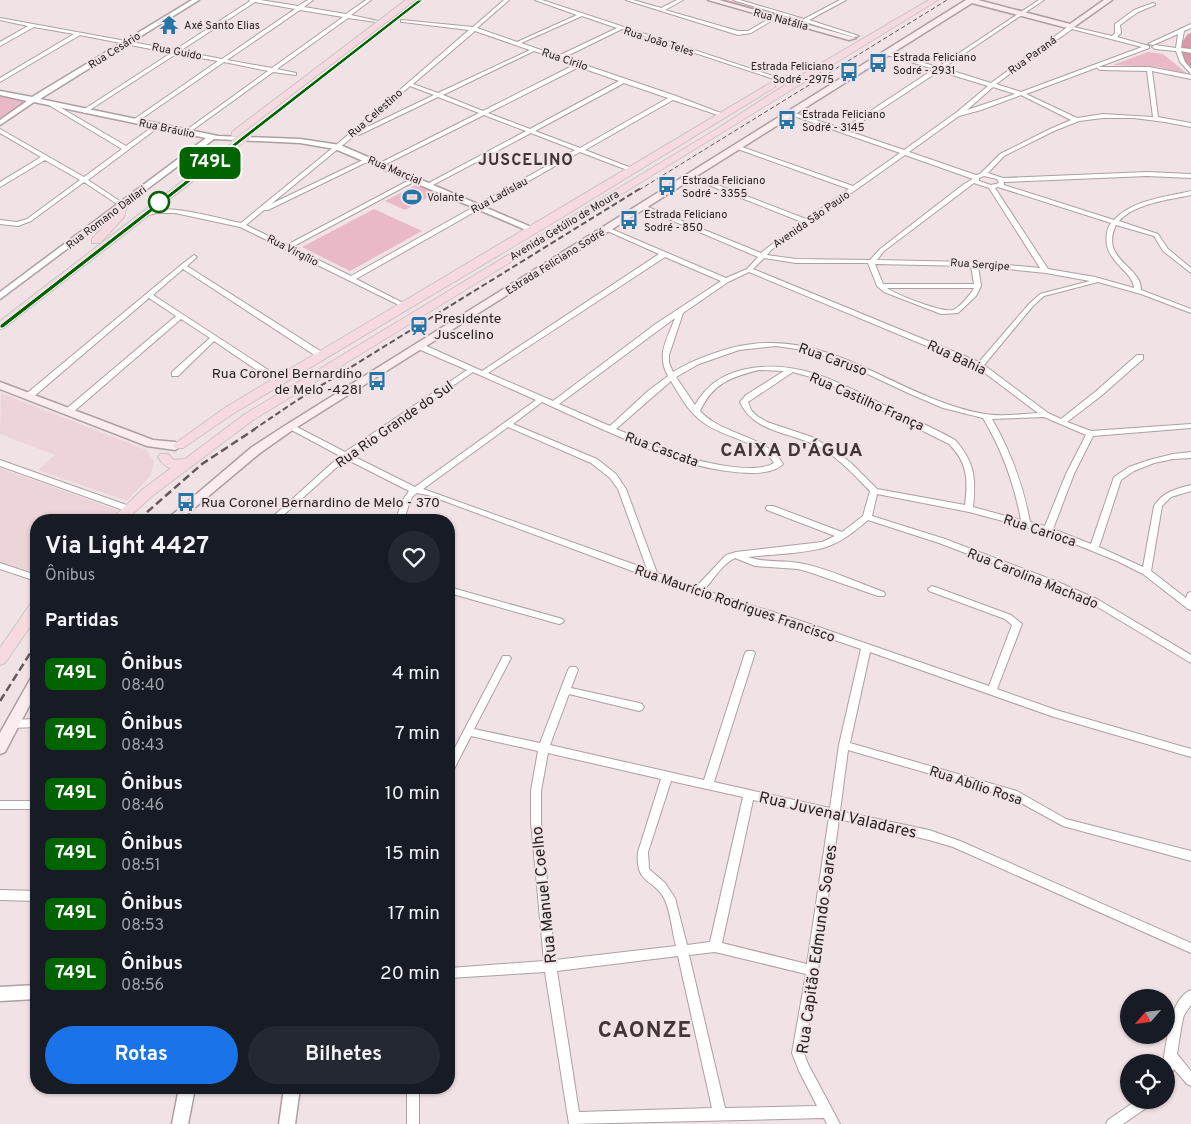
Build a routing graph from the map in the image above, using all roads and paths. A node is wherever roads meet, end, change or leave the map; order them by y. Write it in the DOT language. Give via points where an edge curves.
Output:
graph roads {
  1 [pos="196,0"];
  2 [pos="250,0"];
  3 [pos="254,0"];
  4 [pos="311,0"];
  5 [pos="370,0"];
  6 [pos="411,0"];
  7 [pos="420,0"];
  8 [pos="508,0"];
  9 [pos="537,0"];
  10 [pos="628,0"];
  11 [pos="681,0"];
  12 [pos="711,0"];
  13 [pos="735,0"];
  14 [pos="756,0"];
  15 [pos="844,0"];
  16 [pos="917,0"];
  17 [pos="970,0"];
  18 [pos="980,0"];
  19 [pos="1042,0"];
  20 [pos="1109,0"];
  21 [pos="930,1"];
  22 [pos="748,4"];
  23 [pos="1152,4"];
  24 [pos="300,8"];
  25 [pos="661,10"];
  26 [pos="1023,13"];
  27 [pos="580,15"];
  28 [pos="347,16"];
  29 [pos="774,18"];
  30 [pos="0,20"];
  31 [pos="376,20"];
  32 [pos="806,20"];
  33 [pos="403,21"];
  34 [pos="33,25"];
  35 [pos="1072,26"];
  36 [pos="1191,26"];
  37 [pos="475,28"];
  38 [pos="621,28"];
  39 [pos="1182,30"];
  40 [pos="80,33"];
  41 [pos="854,37"];
  42 [pos="1115,37"];
  43 [pos="1124,41"];
  44 [pos="127,42"];
  45 [pos="518,43"];
  46 [pos="0,44"];
  47 [pos="1149,46"];
  48 [pos="534,49"];
  49 [pos="1179,50"];
  50 [pos="1191,50"];
  51 [pos="174,51"];
  52 [pos="829,52"];
  53 [pos="886,53"];
  54 [pos="841,55"];
  55 [pos="1123,56"];
  56 [pos="560,57"];
  57 [pos="223,60"];
  58 [pos="580,64"];
  59 [pos="1149,68"];
  60 [pos="939,69"];
  61 [pos="1090,69"];
  62 [pos="272,70"];
  63 [pos="1191,72"];
  64 [pos="294,74"];
  65 [pos="1191,77"];
  66 [pos="0,80"];
  67 [pos="625,80"];
  68 [pos="782,80"];
  69 [pos="409,84"];
  70 [pos="992,85"];
  71 [pos="0,93"];
  72 [pos="1022,94"];
  73 [pos="438,95"];
  74 [pos="674,97"];
  75 [pos="33,100"];
  76 [pos="49,104"];
  77 [pos="85,111"];
  78 [pos="484,113"];
  79 [pos="790,113"];
  80 [pos="958,114"];
  81 [pos="723,115"];
  82 [pos="71,117"];
  83 [pos="1076,120"];
  84 [pos="1156,120"];
  85 [pos="135,121"];
  86 [pos="0,122"];
  87 [pos="1191,125"];
  88 [pos="157,126"];
  89 [pos="723,129"];
  90 [pos="0,131"];
  91 [pos="532,131"];
  92 [pos="187,132"];
  93 [pos="843,132"];
  94 [pos="212,137"];
  95 [pos="346,139"];
  96 [pos="684,139"];
  97 [pos="232,140"];
  98 [pos="337,146"];
  99 [pos="737,147"];
  100 [pos="125,148"];
  101 [pos="580,150"];
  102 [pos="684,152"];
  103 [pos="904,152"];
  104 [pos="45,157"];
  105 [pos="369,159"];
  106 [pos="382,164"];
  107 [pos="632,170"];
  108 [pos="690,176"];
  109 [pos="1191,176"];
  110 [pos="978,177"];
  111 [pos="415,178"];
  112 [pos="83,179"];
  113 [pos="1001,183"];
  114 [pos="0,185"];
  115 [pos="429,185"];
  116 [pos="991,187"];
  117 [pos="854,189"];
  118 [pos="1191,192"];
  119 [pos="280,194"];
  120 [pos="168,195"];
  121 [pos="293,197"];
  122 [pos="122,205"];
  123 [pos="479,206"];
  124 [pos="642,206"];
  125 [pos="175,211"];
  126 [pos="143,214"];
  127 [pos="255,214"];
  128 [pos="0,222"];
  129 [pos="807,222"];
  130 [pos="1114,223"];
  131 [pos="242,225"];
  132 [pos="607,229"];
  133 [pos="534,230"];
  134 [pos="96,241"];
  135 [pos="287,247"];
  136 [pos="664,254"];
  137 [pos="762,256"];
  138 [pos="194,257"];
  139 [pos="871,262"];
  140 [pos="974,262"];
  141 [pos="183,266"];
  142 [pos="749,270"];
  143 [pos="1045,270"];
  144 [pos="1191,271"];
  145 [pos="351,279"];
  146 [pos="726,281"];
  147 [pos="1098,281"];
  148 [pos="880,286"];
  149 [pos="978,286"];
  150 [pos="1138,290"];
  151 [pos="149,295"];
  152 [pos="0,296"];
  153 [pos="405,306"];
  154 [pos="1191,311"];
  155 [pos="680,312"];
  156 [pos="0,315"];
  157 [pos="180,316"];
  158 [pos="0,326"];
  159 [pos="214,338"];
  160 [pos="419,346"];
  161 [pos="322,356"];
  162 [pos="1140,357"];
  163 [pos="980,365"];
  164 [pos="472,370"];
  165 [pos="791,370"];
  166 [pos="176,374"];
  167 [pos="482,374"];
  168 [pos="672,376"];
  169 [pos="279,381"];
  170 [pos="0,385"];
  171 [pos="28,396"];
  172 [pos="540,400"];
  173 [pos="553,405"];
  174 [pos="69,411"];
  175 [pos="696,412"];
  176 [pos="1045,414"];
  177 [pos="986,416"];
  178 [pos="1062,422"];
  179 [pos="507,424"];
  180 [pos="1190,426"];
  181 [pos="290,427"];
  182 [pos="610,430"];
  183 [pos="1090,434"];
  184 [pos="152,443"];
  185 [pos="177,446"];
  186 [pos="196,455"];
  187 [pos="346,455"];
  188 [pos="1191,455"];
  189 [pos="164,456"];
  190 [pos="0,463"];
  191 [pos="185,464"];
  192 [pos="1191,488"];
  193 [pos="416,489"];
  194 [pos="874,491"];
  195 [pos="147,493"];
  196 [pos="770,508"];
  197 [pos="969,509"];
  198 [pos="129,510"];
  199 [pos="125,514"];
  200 [pos="179,514"];
  201 [pos="280,514"];
  202 [pos="402,514"];
  203 [pos="867,516"];
  204 [pos="1026,523"];
  205 [pos="1048,530"];
  206 [pos="843,536"];
  207 [pos="1094,548"];
  208 [pos="736,555"];
  209 [pos="0,566"];
  210 [pos="1146,572"];
  211 [pos="30,576"];
  212 [pos="654,576"];
  213 [pos="932,589"];
  214 [pos="698,591"];
  215 [pos="455,592"];
  216 [pos="881,594"];
  217 [pos="1191,595"];
  218 [pos="1189,606"];
  219 [pos="30,616"];
  220 [pos="560,621"];
  221 [pos="866,648"];
  222 [pos="750,652"];
  223 [pos="506,658"];
  224 [pos="0,659"];
  225 [pos="1191,659"];
  226 [pos="573,670"];
  227 [pos="566,690"];
  228 [pos="992,690"];
  229 [pos="30,692"];
  230 [pos="639,707"];
  231 [pos="11,724"];
  232 [pos="30,724"];
  233 [pos="468,730"];
  234 [pos="844,744"];
  235 [pos="544,746"];
  236 [pos="0,748"];
  237 [pos="1191,754"];
  238 [pos="455,756"];
  239 [pos="668,776"];
  240 [pos="708,784"];
  241 [pos="749,794"];
  242 [pos="0,805"];
  243 [pos="30,805"];
  244 [pos="835,812"];
  245 [pos="1191,856"];
  246 [pos="0,895"];
  247 [pos="30,896"];
  248 [pos="715,947"];
  249 [pos="1191,948"];
  250 [pos="683,950"];
  251 [pos="550,966"];
  252 [pos="812,970"];
  253 [pos="455,973"];
  254 [pos="30,992"];
  255 [pos="0,994"];
  256 [pos="1191,996"];
  257 [pos="1172,1054"];
  258 [pos="1175,1061"];
  259 [pos="1191,1080"];
  260 [pos="187,1094"];
  261 [pos="291,1094"];
  262 [pos="413,1094"];
  263 [pos="1134,1109"];
  264 [pos="827,1112"];
  265 [pos="720,1114"];
  266 [pos="575,1121"];
  267 [pos="180,1124"];
  268 [pos="288,1124"];
  269 [pos="413,1124"];
  270 [pos="834,1124"];
  271 [pos="1112,1124"];
  1 -- 44 [label="street, Rua Cesário"];
  2 -- 3 [label="street"];
  3 -- 24 [label="street"];
  3 -- 51 [label="street"];
  4 -- 24 [label="street"];
  5 -- 28 [label="street"];
  6 -- 97 [label="main road"];
  7 -- 97 [label="main road, bridge" via="247,135"];
  8 -- 37 [label="street, Rua Celestino"];
  9 -- 27 [label="street, Rua João Teles"];
  10 -- 25 [label="street"];
  11 -- 25 [label="street"];
  12 -- 29 [label="main road, Rua Natália"];
  13 -- 22 [label="street"];
  14 -- 22 [label="street"];
  15 -- 32 [label="street"];
  16 -- 41 [label="main road, Avenida Getúlio de Moura"];
  17 -- 26 [label="main road"];
  17 -- 53 [label="main road, Estrada Feliciano Sodré"];
  18 -- 26 [label="main road"];
  19 -- 26 [label="street"];
  20 -- 35 [label="main road, Rua Paraná"];
  21 -- 54 [label="main road, Avenida Getúlio de Moura"];
  22 -- 32 [label="street"];
  23 -- 42 [label="street" via="1122,20 1117,25"];
  24 -- 28 [label="street"];
  24 -- 57 [label="street"];
  25 -- 29 [label="street" via="742,34"];
  26 -- 35 [label="main road"];
  26 -- 60 [label="street"];
  27 -- 38 [label="street, Rua João Teles"];
  27 -- 45 [label="street"];
  28 -- 31 [label="street"];
  28 -- 62 [label="street"];
  29 -- 41 [label="main road, Rua Natália"];
  30 -- 34 [label="street, Rua Guido"];
  32 -- 41 [label="street"];
  33 -- 37 [label="street, Rua Cirilo"];
  34 -- 40 [label="street, Rua Guido"];
  34 -- 46 [label="street"];
  35 -- 42 [label="street"];
  35 -- 70 [label="street, Rua Paraná"];
  36 -- 39 [label="street, Avenida São Paulo"];
  37 -- 45 [label="street, Rua Cirilo"];
  37 -- 69 [label="street, Rua Celestino"];
  38 -- 56 [label="street"];
  38 -- 68 [label="street, Rua João Teles"];
  39 -- 47 [label="street, Avenida São Paulo"];
  39 -- 49 [label="street"];
  40 -- 44 [label="street, Rua Guido"];
  40 -- 66 [label="street"];
  41 -- 52 [label="main road, Avenida Getúlio de Moura"];
  42 -- 43 [label="street"];
  42 -- 47 [label="street"];
  43 -- 47 [label="street"];
  43 -- 55 [label="street" via="1128,48"];
  44 -- 51 [label="street, Rua Guido"];
  44 -- 75 [label="street, Rua Cesário"];
  45 -- 48 [label="street, Rua Cirilo"];
  47 -- 49 [label="street"];
  47 -- 55 [label="street, Avenida São Paulo"];
  48 -- 56 [label="street, Rua Cirilo"];
  48 -- 73 [label="street"];
  49 -- 50 [label="street"];
  49 -- 63 [label="street" via="1183,63"];
  51 -- 57 [label="street, Rua Guido"];
  51 -- 77 [label="street"];
  52 -- 54 [label="main road"];
  52 -- 68 [label="main road, Avenida Getúlio de Moura"];
  53 -- 60 [label="street"];
  53 -- 79 [label="main road, Estrada Feliciano Sodré"];
  54 -- 89 [label="main road, Avenida Getúlio de Moura"];
  55 -- 61 [label="street, Avenida São Paulo"];
  56 -- 58 [label="street, Rua Cirilo"];
  57 -- 62 [label="street, Rua Guido"];
  57 -- 85 [label="street"];
  58 -- 67 [label="street, Rua Cirilo"];
  58 -- 78 [label="street"];
  59 -- 61 [label="street, Avenida São Paulo"];
  59 -- 65 [label="street, Avenida São Paulo"];
  59 -- 84 [label="street"];
  60 -- 70 [label="street"];
  60 -- 93 [label="street"];
  61 -- 72 [label="street, Avenida São Paulo"];
  62 -- 64 [label="street, Rua Guido"];
  62 -- 92 [label="street"];
  67 -- 74 [label="street, Rua Cirilo"];
  67 -- 91 [label="street"];
  68 -- 81 [label="main road, Avenida Getúlio de Moura"];
  69 -- 73 [label="street"];
  69 -- 95 [label="street, Rua Celestino"];
  70 -- 72 [label="street"];
  70 -- 80 [label="street, Rua Paraná"];
  71 -- 75 [label="street, Rua Bráulio"];
  72 -- 80 [label="street, Avenida São Paulo"];
  72 -- 83 [label="street"];
  73 -- 78 [label="street"];
  73 -- 95 [label="street"];
  74 -- 81 [label="street, Rua Cirilo"];
  74 -- 101 [label="street, Rua Ladislau"];
  75 -- 76 [label="street, Rua Bráulio"];
  75 -- 86 [label="street, Rua Cesário"];
  76 -- 77 [label="street, Rua Bráulio"];
  76 -- 82 [label="street"];
  77 -- 82 [label="street"];
  77 -- 85 [label="street, Rua Bráulio"];
  78 -- 91 [label="street"];
  78 -- 106 [label="street"];
  79 -- 93 [label="street"];
  79 -- 99 [label="main road, Estrada Feliciano Sodré"];
  80 -- 103 [label="street, Avenida São Paulo"];
  81 -- 89 [label="main road" via="710,126"];
  81 -- 96 [label="main road, Avenida Getúlio de Moura"];
  82 -- 100 [label="street"];
  83 -- 84 [label="street" via="1105,116"];
  83 -- 110 [label="street" via="1002,155"];
  84 -- 87 [label="street"];
  85 -- 88 [label="street, Rua Bráulio"];
  88 -- 92 [label="street, Rua Bráulio"];
  88 -- 100 [label="street"];
  89 -- 102 [label="main road, Avenida Getúlio de Moura"];
  90 -- 104 [label="street"];
  91 -- 101 [label="street"];
  91 -- 115 [label="street"];
  92 -- 94 [label="street, Rua Bráulio"];
  93 -- 103 [label="street"];
  94 -- 98 [label="street, Rua Bráulio"];
  94 -- 122 [label="street, Rua Romano Dallari"];
  95 -- 98 [label="street, Rua Celestino"];
  96 -- 102 [label="main road" via="699,132 704,134"];
  96 -- 107 [label="main road, Avenida Getúlio de Moura"];
  97 -- 120 [label="main road"];
  97 -- 134 [label="main road"];
  98 -- 105 [label="street, Rua Marcial"];
  98 -- 119 [label="street, Rua Celestino"];
  99 -- 108 [label="main road, Estrada Feliciano Sodré"];
  99 -- 117 [label="street"];
  100 -- 112 [label="street"];
  101 -- 107 [label="street"];
  101 -- 123 [label="street, Rua Ladislau"];
  102 -- 186 [label="main road, Avenida Getúlio de Moura" via="249,417"];
  103 -- 110 [label="street"];
  103 -- 117 [label="street, Avenida São Paulo"];
  104 -- 112 [label="street"];
  104 -- 114 [label="street"];
  105 -- 106 [label="street, Rua Marcial"];
  105 -- 121 [label="street"];
  106 -- 111 [label="street, Rua Marcial"];
  107 -- 133 [label="main road, Avenida Getúlio de Moura"];
  108 -- 124 [label="main road, Estrada Feliciano Sodré"];
  108 -- 129 [label="street"];
  109 -- 113 [label="street" via="1147,174"];
  110 -- 113 [label="street" via="994,175"];
  110 -- 116 [label="street" via="979,184"];
  110 -- 139 [label="street" via="882,250"];
  111 -- 115 [label="street, Rua Marcial"];
  111 -- 135 [label="street"];
  112 -- 122 [label="street"];
  112 -- 128 [label="street" via="29,220 12,224"];
  113 -- 116 [label="street"];
  113 -- 130 [label="street"];
  115 -- 123 [label="street, Rua Marcial"];
  116 -- 143 [label="street"];
  117 -- 129 [label="street, Avenida São Paulo"];
  118 -- 130 [label="street" via="1136,206"];
  119 -- 121 [label="street"];
  119 -- 127 [label="street, Rua Celestino"];
  120 -- 125 [label="street" via="169,204"];
  120 -- 126 [label="main road"];
  121 -- 127 [label="street"];
  122 -- 134 [label="main road" via="120,215"];
  122 -- 152 [label="street, Rua Romano Dallari"];
  123 -- 133 [label="street, Rua Marcial"];
  123 -- 145 [label="street, Rua Ladislau"];
  124 -- 132 [label="main road, Estrada Feliciano Sodré"];
  124 -- 137 [label="street, Rua Sergipe"];
  125 -- 126 [label="street, Rua Virgílio"];
  125 -- 131 [label="street, Rua Virgílio"];
  126 -- 158 [label="main road"];
  127 -- 131 [label="street, Rua Celestino"];
  129 -- 137 [label="street, Avenida São Paulo"];
  130 -- 144 [label="street" via="1160,237 1165,250"];
  130 -- 150 [label="street" via="1107,235 1112,252 1137,281"];
  131 -- 135 [label="street, Rua Virgílio"];
  132 -- 136 [label="street"];
  132 -- 160 [label="main road, Estrada Feliciano Sodré"];
  133 -- 153 [label="main road, Avenida Getúlio de Moura"];
  134 -- 156 [label="main road"];
  135 -- 145 [label="street, Rua Virgílio"];
  136 -- 146 [label="street"];
  136 -- 167 [label="street"];
  137 -- 139 [label="street, Rua Sergipe" via="783,260"];
  137 -- 142 [label="street, Avenida São Paulo"];
  138 -- 141 [label="street"];
  139 -- 140 [label="street, Rua Sergipe"];
  139 -- 148 [label="street"];
  140 -- 143 [label="street, Rua Sergipe"];
  140 -- 149 [label="street"];
  141 -- 151 [label="street"];
  141 -- 161 [label="street"];
  142 -- 146 [label="street, Avenida São Paulo"];
  142 -- 163 [label="street, Rua Bahia"];
  143 -- 147 [label="street, Rua Sergipe"];
  145 -- 153 [label="street, Rua Virgílio"];
  146 -- 155 [label="street, Avenida São Paulo"];
  147 -- 150 [label="street, Rua Sergipe"];
  147 -- 163 [label="street" via="1042,295"];
  148 -- 149 [label="street"];
  148 -- 149 [label="street" via="895,296 949,313 956,312 974,295"];
  150 -- 154 [label="street, Rua Sergipe"];
  151 -- 157 [label="street"];
  151 -- 171 [label="street"];
  153 -- 161 [label="main road, Avenida Getúlio de Moura"];
  155 -- 168 [label="street, Rua Cascata" via="665,355"];
  155 -- 173 [label="street, Avenida São Paulo"];
  157 -- 159 [label="street"];
  157 -- 174 [label="street"];
  159 -- 166 [label="street"];
  159 -- 169 [label="street"];
  160 -- 164 [label="street, Rua Cascata"];
  160 -- 181 [label="main road, Estrada Feliciano Sodré"];
  161 -- 169 [label="main road, Avenida Getúlio de Moura"];
  162 -- 178 [label="street"];
  163 -- 176 [label="street, Rua Bahia"];
  164 -- 167 [label="street, Rua Cascata"];
  164 -- 187 [label="street, Rua Rio Grande do Sul"];
  165 -- 175 [label="street, Rua Castilho França" via="761,367 726,378 711,386"];
  165 -- 194 [label="street" via="749,396 744,402 745,409 752,418 831,450"];
  165 -- 197 [label="street, Rua Castilho França" via="854,393 952,442 968,463 972,479"];
  167 -- 172 [label="street, Rua Cascata"];
  168 -- 175 [label="street, Rua Cascata"];
  168 -- 177 [label="street, Rua Caruso" via="696,362 744,346 796,345 846,361 934,400"];
  168 -- 182 [label="street, Rua Caruso"];
  169 -- 185 [label="main road, Avenida Getúlio de Moura"];
  170 -- 171 [label="main road"];
  171 -- 174 [label="main road"];
  172 -- 173 [label="street, Rua Cascata"];
  172 -- 179 [label="street"];
  173 -- 182 [label="street, Rua Cascata"];
  174 -- 184 [label="main road"];
  175 -- 182 [label="street, Rua Cascata" via="724,432 763,448 775,456 779,464 768,470 702,464 665,453"];
  176 -- 177 [label="street, Rua Caruso"];
  176 -- 178 [label="street, Rua Bahia"];
  177 -- 204 [label="street" via="1010,460"];
  178 -- 183 [label="street, Rua Bahia"];
  179 -- 193 [label="street"];
  179 -- 212 [label="street" via="594,462 614,476"];
  180 -- 183 [label="street, Rua Bahia"];
  181 -- 187 [label="street, Rua Maurício Rodrigues Francisco"];
  181 -- 200 [label="main road, Estrada Feliciano Sodré" via="256,450"];
  183 -- 205 [label="street"];
  184 -- 185 [label="main road"];
  184 -- 189 [label="main road"];
  185 -- 186 [label="main road" via="193,446 197,450"];
  185 -- 189 [label="main road, Avenida Getúlio de Moura"];
  186 -- 191 [label="main road, Avenida Getúlio de Moura"];
  187 -- 193 [label="street, Rua Maurício Rodrigues Francisco"];
  187 -- 201 [label="street, Rua Rio Grande do Sul"];
  188 -- 207 [label="street" via="1169,457 1123,473 1117,479"];
  189 -- 191 [label="main road" via="171,464"];
  189 -- 195 [label="main road"];
  190 -- 198 [label="street"];
  191 -- 195 [label="main road"];
  192 -- 210 [label="street" via="1162,498"];
  193 -- 202 [label="street" via="407,497"];
  193 -- 212 [label="street, Rua Maurício Rodrigues Francisco"];
  194 -- 197 [label="street, Rua Carioca"];
  194 -- 203 [label="street"];
  195 -- 198 [label="main road"];
  196 -- 206 [label="street"];
  197 -- 204 [label="street, Rua Carioca"];
  198 -- 199 [label="main road"];
  203 -- 206 [label="street"];
  203 -- 225 [label="street, Rua Carolina Machado" via="942,541 1086,597"];
  204 -- 205 [label="street, Rua Carioca"];
  205 -- 207 [label="street, Rua Carioca"];
  206 -- 208 [label="street" via="814,546"];
  207 -- 210 [label="street, Rua Carioca"];
  208 -- 214 [label="street" via="722,564"];
  208 -- 216 [label="street" via="755,563 798,566"];
  209 -- 211 [label="street"];
  210 -- 218 [label="street, Rua Carioca"];
  212 -- 214 [label="street, Rua Maurício Rodrigues Francisco"];
  213 -- 228 [label="street" via="1008,617 1017,624"];
  214 -- 221 [label="street, Rua Maurício Rodrigues Francisco"];
  215 -- 220 [label="street"];
  217 -- 218 [label="street"];
  219 -- 224 [label="main road"];
  221 -- 228 [label="street, Rua Maurício Rodrigues Francisco"];
  221 -- 234 [label="street, Rua Capitão Edmundo Soares"];
  222 -- 240 [label="street"];
  223 -- 233 [label="street"];
  226 -- 227 [label="street, Rua Manuel Coelho"];
  227 -- 230 [label="street"];
  227 -- 235 [label="street, Rua Manuel Coelho"];
  228 -- 237 [label="street, Rua Maurício Rodrigues Francisco" via="1054,713"];
  229 -- 231 [label="main road"];
  231 -- 232 [label="street"];
  231 -- 236 [label="main road"];
  233 -- 235 [label="street, Rua Juvenal Valadares"];
  233 -- 238 [label="street"];
  234 -- 244 [label="street, Rua Capitão Edmundo Soares"];
  234 -- 245 [label="street, Rua Abílio Rosa" via="1014,794 1063,822"];
  235 -- 239 [label="street, Rua Juvenal Valadares"];
  235 -- 251 [label="street, Rua Manuel Coelho" via="536,791 536,822"];
  239 -- 240 [label="street, Rua Juvenal Valadares"];
  239 -- 250 [label="street" via="641,863 648,876 667,890 672,900"];
  240 -- 241 [label="street, Rua Juvenal Valadares"];
  241 -- 244 [label="street, Rua Juvenal Valadares"];
  241 -- 248 [label="street"];
  242 -- 243 [label="street"];
  244 -- 249 [label="street, Rua Juvenal Valadares" via="929,834 956,844"];
  244 -- 252 [label="street, Rua Capitão Edmundo Soares"];
  246 -- 247 [label="street"];
  248 -- 250 [label="street"];
  248 -- 252 [label="street"];
  250 -- 251 [label="street"];
  250 -- 265 [label="street"];
  251 -- 253 [label="street"];
  251 -- 266 [label="street, Rua Manuel Coelho"];
  252 -- 264 [label="street, Rua Capitão Edmundo Soares" via="798,1052"];
  254 -- 255 [label="street"];
  256 -- 257 [label="street" via="1185,1002 1172,1032"];
  258 -- 259 [label="street"];
  260 -- 267 [label="street"];
  261 -- 268 [label="street"];
  262 -- 269 [label="street"];
  263 -- 271 [label="street"];
  264 -- 265 [label="street"];
  264 -- 270 [label="street, Rua Capitão Edmundo Soares"];
  265 -- 266 [label="street"];
}
